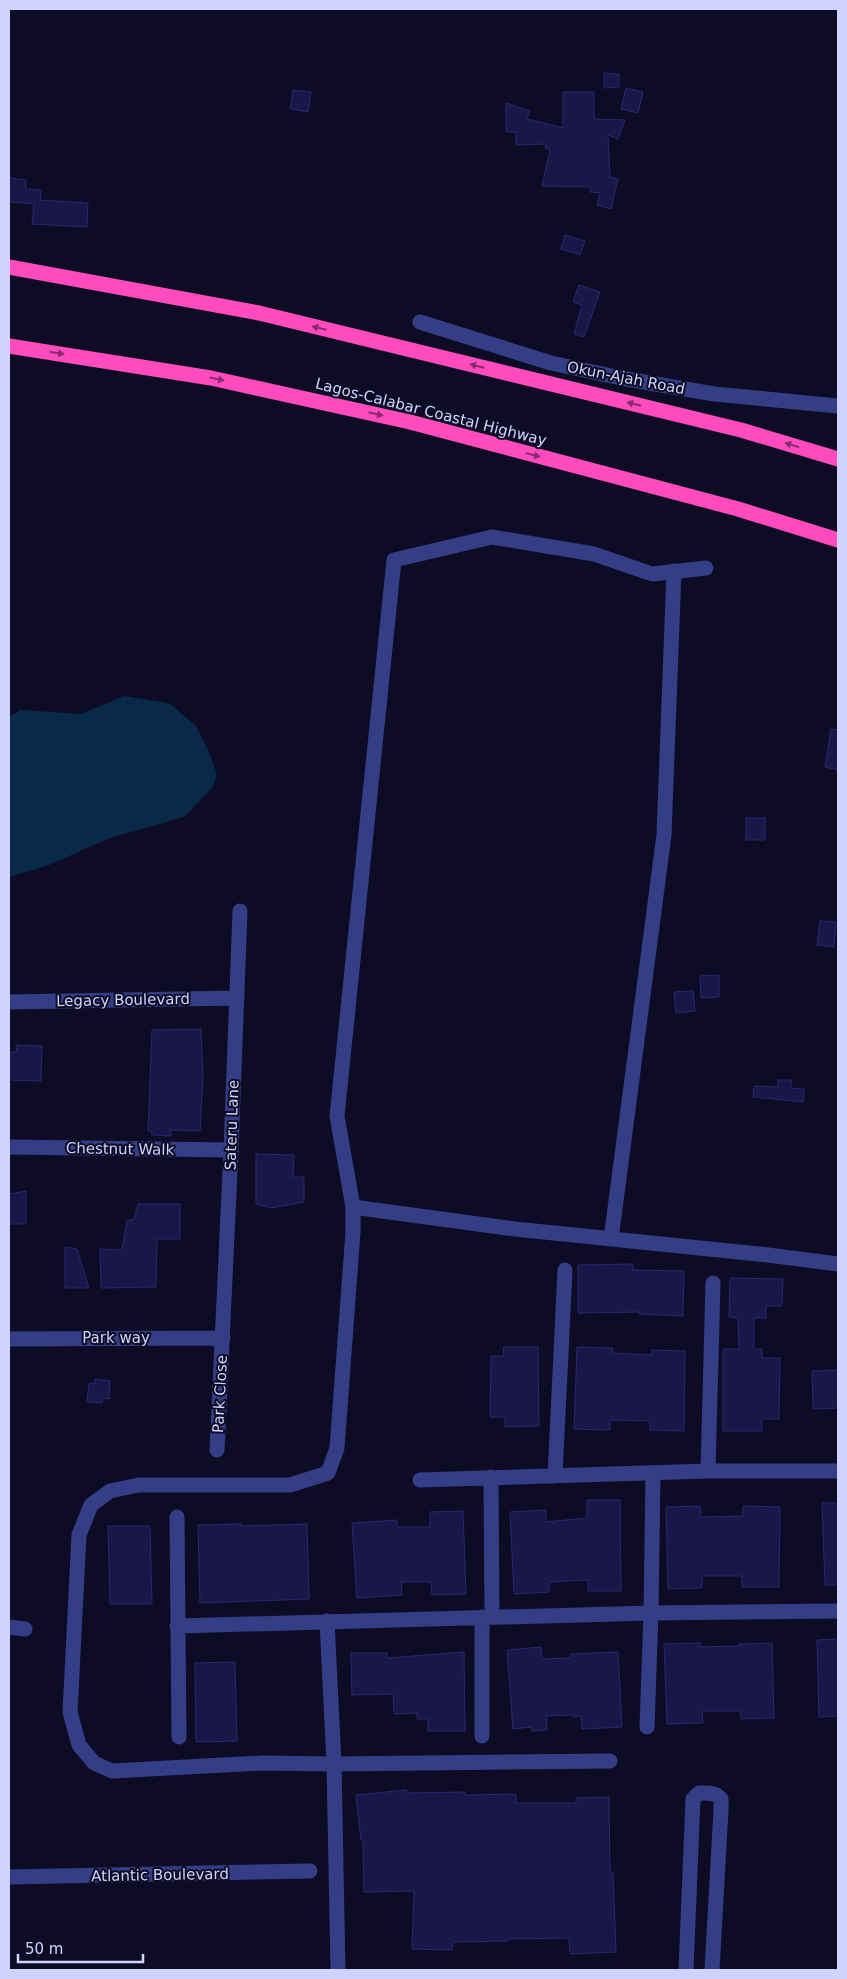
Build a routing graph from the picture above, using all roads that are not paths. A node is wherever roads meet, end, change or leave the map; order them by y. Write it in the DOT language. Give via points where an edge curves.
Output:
graph roads {
  1 [pos="9,267"];
  2 [pos="420,322"];
  3 [pos="9,346"];
  4 [pos="838,406"];
  5 [pos="838,459"];
  6 [pos="838,540"];
  7 [pos="706,568"];
  8 [pos="674,571"];
  9 [pos="240,912"];
  10 [pos="237,998"];
  11 [pos="9,1002"];
  12 [pos="9,1148"];
  13 [pos="231,1150"];
  14 [pos="353,1207"];
  15 [pos="611,1239"];
  16 [pos="838,1264"];
  17 [pos="565,1270"];
  18 [pos="713,1283"];
  19 [pos="223,1338"];
  20 [pos="9,1339"];
  21 [pos="216,1450"];
  22 [pos="708,1471"];
  23 [pos="838,1471"];
  24 [pos="653,1473"];
  25 [pos="556,1476"];
  26 [pos="491,1477"];
  27 [pos="420,1480"];
  28 [pos="177,1517"];
  29 [pos="838,1611"];
  30 [pos="651,1613"];
  31 [pos="487,1617"];
  32 [pos="327,1621"];
  33 [pos="177,1626"];
  34 [pos="9,1627"];
  35 [pos="25,1629"];
  36 [pos="647,1727"];
  37 [pos="482,1736"];
  38 [pos="179,1738"];
  39 [pos="610,1761"];
  40 [pos="334,1764"];
  41 [pos="310,1871"];
  42 [pos="9,1877"];
  43 [pos="338,1970"];
  44 [pos="686,1970"];
  45 [pos="712,1970"];
  5 -- 1 [label="highway, one-way" via="742,430 259,313"];
  2 -- 4 [label="street, Okun-Ajah Road" via="551,363 621,378 714,394"];
  3 -- 6 [label="highway, Lagos-Calabar Coastal Highway, one-way" via="211,378 410,422 738,509"];
  7 -- 8 [label="street"];
  8 -- 14 [label="street" via="652,574 594,554 492,537 394,560 337,1116"];
  8 -- 15 [label="street" via="664,835"];
  9 -- 10 [label="street, Sateru Lane"];
  10 -- 11 [label="street, Legacy Boulevard"];
  10 -- 13 [label="street, Sateru Lane"];
  12 -- 13 [label="street, Chestnut Walk"];
  13 -- 19 [label="street, Sateru Lane"];
  14 -- 15 [label="street"];
  14 -- 40 [label="street" via="337,1448 328,1472 290,1484 139,1485 110,1491 91,1505 79,1535 70,1712 80,1745 94,1763 112,1771 262,1762"];
  15 -- 16 [label="street"];
  17 -- 25 [label="street"];
  18 -- 22 [label="street"];
  19 -- 20 [label="street, Park way"];
  19 -- 21 [label="street, Park Close"];
  22 -- 23 [label="street"];
  22 -- 24 [label="street"];
  24 -- 25 [label="street"];
  24 -- 30 [label="street"];
  25 -- 26 [label="street"];
  26 -- 27 [label="street"];
  26 -- 31 [label="street"];
  28 -- 33 [label="street"];
  29 -- 30 [label="street"];
  30 -- 31 [label="street"];
  30 -- 36 [label="street"];
  31 -- 32 [label="street"];
  31 -- 37 [label="street"];
  32 -- 33 [label="street"];
  32 -- 40 [label="street"];
  33 -- 38 [label="street"];
  34 -- 35 [label="street"];
  39 -- 40 [label="street"];
  40 -- 43 [label="street"];
  41 -- 42 [label="street, Atlantic Boulevard"];
  44 -- 45 [label="street" via="693,1800 699,1793 710,1793 721,1799"];
}
